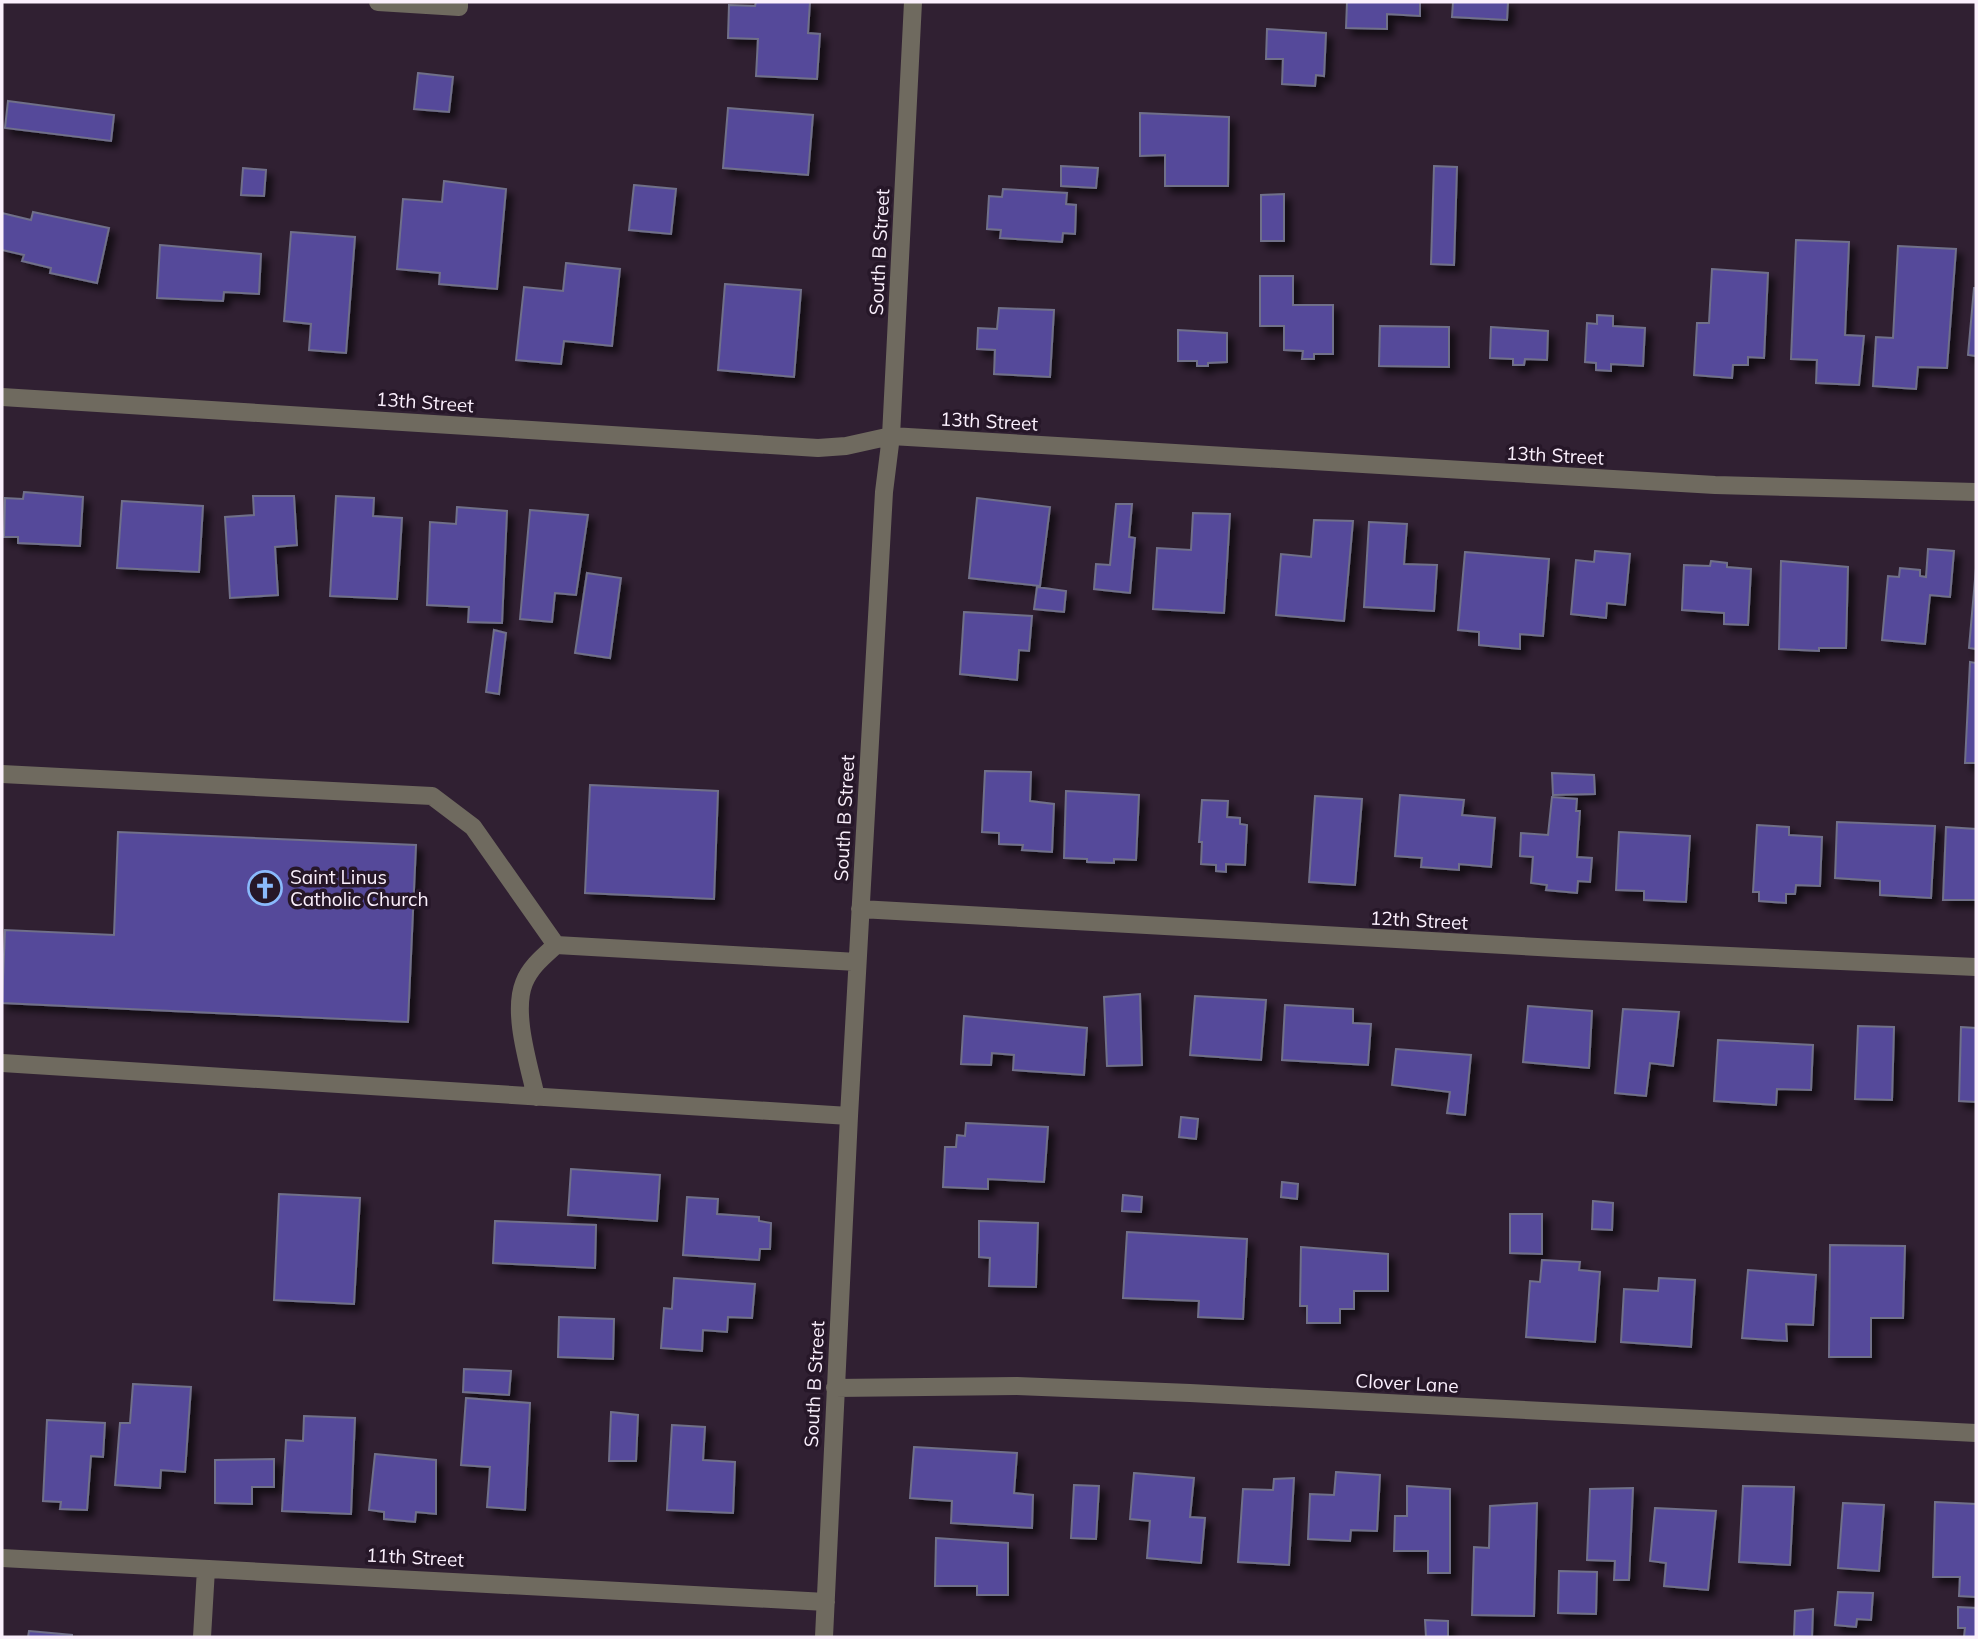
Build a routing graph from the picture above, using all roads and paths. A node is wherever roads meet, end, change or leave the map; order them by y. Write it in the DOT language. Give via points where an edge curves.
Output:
graph roads {
  1 [pos="378,2"];
  2 [pos="459,2"];
  3 [pos="913,2"];
  4 [pos="2,397"];
  5 [pos="891,436"];
  6 [pos="1976,492"];
  7 [pos="2,774"];
  8 [pos="860,909"];
  9 [pos="556,945"];
  10 [pos="857,962"];
  11 [pos="1976,967"];
  12 [pos="2,1063"];
  13 [pos="536,1097"];
  14 [pos="849,1116"];
  15 [pos="835,1388"];
  16 [pos="1976,1433"];
  17 [pos="2,1558"];
  18 [pos="206,1569"];
  19 [pos="825,1602"];
  20 [pos="202,1637"];
  21 [pos="824,1637"];
  1 -- 2 [label="street" via="458,7"];
  3 -- 5 [label="street, South B Street"];
  4 -- 5 [label="street, 13th Street" via="818,448"];
  5 -- 6 [label="street, 13th Street" via="1701,484"];
  5 -- 8 [label="street, South B Street"];
  7 -- 9 [label="street" via="432,796 473,827"];
  8 -- 10 [label="street, South B Street"];
  8 -- 11 [label="street, 12th Street"];
  9 -- 10 [label="street"];
  9 -- 13 [label="street" via="534,966 520,1000"];
  10 -- 14 [label="street, South B Street"];
  12 -- 13 [label="street"];
  13 -- 14 [label="street"];
  14 -- 15 [label="street, South B Street"];
  15 -- 16 [label="street, Clover Lane" via="1017,1386"];
  15 -- 19 [label="street, South B Street"];
  17 -- 18 [label="street, 11th Street"];
  18 -- 19 [label="street, 11th Street"];
  18 -- 20 [label="street"];
  19 -- 21 [label="street, South B Street"];
}
